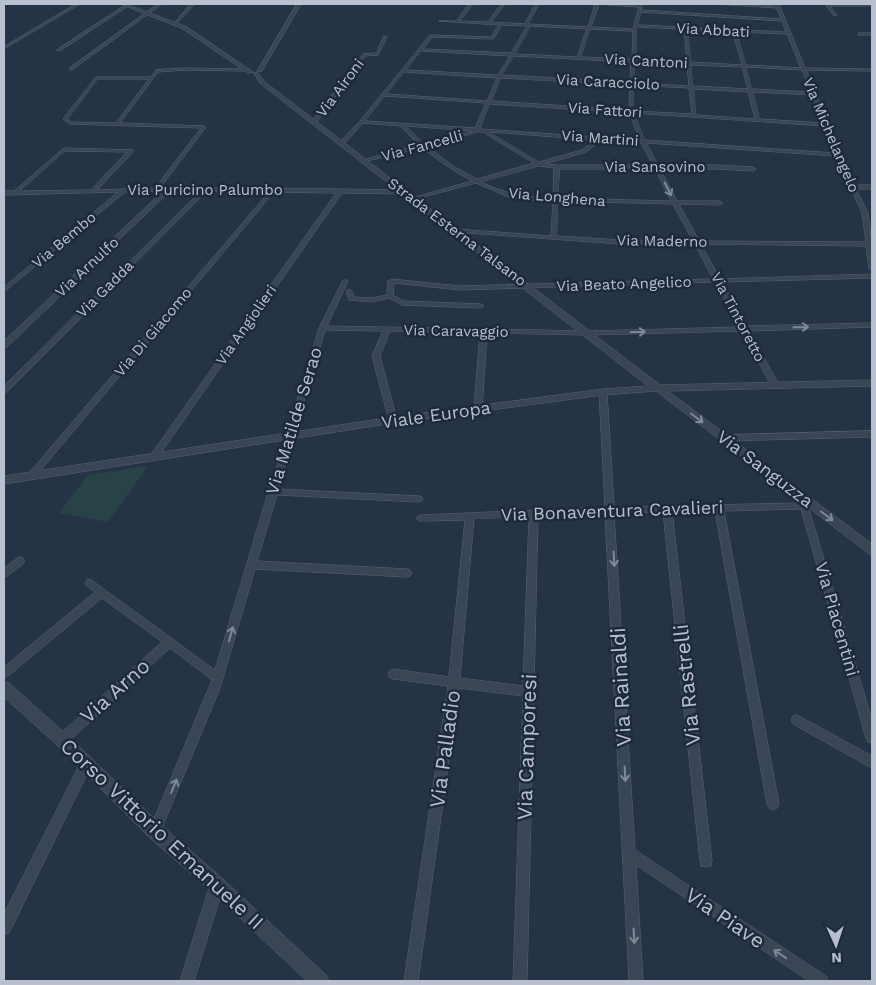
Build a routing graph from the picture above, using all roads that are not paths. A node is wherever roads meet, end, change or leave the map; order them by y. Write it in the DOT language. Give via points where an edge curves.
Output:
graph roads {
  1 [pos="78,4"];
  2 [pos="126,4"];
  3 [pos="160,4"];
  4 [pos="193,4"];
  5 [pos="299,4"];
  6 [pos="471,4"];
  7 [pos="503,4"];
  8 [pos="537,4"];
  9 [pos="597,4"];
  10 [pos="608,4"];
  11 [pos="714,4"];
  12 [pos="718,4"];
  13 [pos="828,4"];
  14 [pos="641,5"];
  15 [pos="872,5"];
  16 [pos="778,6"];
  17 [pos="640,11"];
  18 [pos="148,13"];
  19 [pos="715,15"];
  20 [pos="835,16"];
  21 [pos="783,20"];
  22 [pos="441,21"];
  23 [pos="458,22"];
  24 [pos="175,23"];
  25 [pos="488,24"];
  26 [pos="501,24"];
  27 [pos="527,26"];
  28 [pos="589,28"];
  29 [pos="636,28"];
  30 [pos="686,29"];
  31 [pos="717,30"];
  32 [pos="735,31"];
  33 [pos="789,33"];
  34 [pos="859,34"];
  35 [pos="872,34"];
  36 [pos="431,36"];
  37 [pos="385,37"];
  38 [pos="4,48"];
  39 [pos="59,50"];
  40 [pos="420,50"];
  41 [pos="512,54"];
  42 [pos="579,58"];
  43 [pos="632,60"];
  44 [pos="689,63"];
  45 [pos="744,66"];
  46 [pos="71,69"];
  47 [pos="804,69"];
  48 [pos="872,70"];
  49 [pos="402,71"];
  50 [pos="252,72"];
  51 [pos="500,76"];
  52 [pos="152,78"];
  53 [pos="631,84"];
  54 [pos="690,87"];
  55 [pos="750,90"];
  56 [pos="814,94"];
  57 [pos="384,95"];
  58 [pos="490,102"];
  59 [pos="630,112"];
  60 [pos="694,116"];
  61 [pos="758,120"];
  62 [pos="314,122"];
  63 [pos="362,122"];
  64 [pos="118,124"];
  65 [pos="401,124"];
  66 [pos="826,125"];
  67 [pos="478,130"];
  68 [pos="489,130"];
  69 [pos="600,138"];
  70 [pos="643,141"];
  71 [pos="342,143"];
  72 [pos="423,146"];
  73 [pos="838,155"];
  74 [pos="365,161"];
  75 [pos="539,164"];
  76 [pos="557,167"];
  77 [pos="657,167"];
  78 [pos="753,169"];
  79 [pos="476,182"];
  80 [pos="852,187"];
  81 [pos="872,187"];
  82 [pos="157,189"];
  83 [pos="169,189"];
  84 [pos="206,189"];
  85 [pos="124,190"];
  86 [pos="273,190"];
  87 [pos="93,191"];
  88 [pos="340,191"];
  89 [pos="406,192"];
  90 [pos="4,193"];
  91 [pos="15,193"];
  92 [pos="414,199"];
  93 [pos="556,199"];
  94 [pos="720,202"];
  95 [pos="675,203"];
  96 [pos="869,220"];
  97 [pos="456,231"];
  98 [pos="554,236"];
  99 [pos="697,242"];
  100 [pos="870,242"];
  101 [pos="872,269"];
  102 [pos="872,276"];
  103 [pos="344,281"];
  104 [pos="720,281"];
  105 [pos="529,287"];
  106 [pos="4,290"];
  107 [pos="349,291"];
  108 [pos="390,296"];
  109 [pos="481,306"];
  110 [pos="872,325"];
  111 [pos="322,328"];
  112 [pos="744,328"];
  113 [pos="388,329"];
  114 [pos="484,331"];
  115 [pos="589,333"];
  116 [pos="4,345"];
  117 [pos="872,383"];
  118 [pos="775,385"];
  119 [pos="658,388"];
  120 [pos="4,390"];
  121 [pos="603,392"];
  122 [pos="478,408"];
  123 [pos="393,420"];
  124 [pos="872,434"];
  125 [pos="289,437"];
  126 [pos="724,438"];
  127 [pos="153,458"];
  128 [pos="32,475"];
  129 [pos="4,480"];
  130 [pos="272,492"];
  131 [pos="419,499"];
  132 [pos="804,503"];
  133 [pos="719,507"];
  134 [pos="667,508"];
  135 [pos="611,510"];
  136 [pos="534,514"];
  137 [pos="470,516"];
  138 [pos="421,518"];
  139 [pos="872,550"];
  140 [pos="20,561"];
  141 [pos="251,564"];
  142 [pos="4,573"];
  143 [pos="407,573"];
  144 [pos="90,583"];
  145 [pos="102,592"];
  146 [pos="169,642"];
  147 [pos="4,673"];
  148 [pos="394,674"];
  149 [pos="218,678"];
  150 [pos="454,682"];
  151 [pos="4,688"];
  152 [pos="528,692"];
  153 [pos="797,720"];
  154 [pos="872,738"];
  155 [pos="62,740"];
  156 [pos="872,762"];
  157 [pos="86,764"];
  158 [pos="773,804"];
  159 [pos="155,831"];
  160 [pos="630,854"];
  161 [pos="706,861"];
  162 [pos="218,885"];
  163 [pos="4,928"];
  164 [pos="186,981"];
  165 [pos="320,981"];
  166 [pos="411,981"];
  167 [pos="520,981"];
  168 [pos="636,981"];
  169 [pos="821,981"];
  1 -- 38 [label="street"];
  2 -- 18 [label="street"];
  2 -- 39 [label="street"];
  3 -- 18 [label="street"];
  4 -- 24 [label="street"];
  5 -- 50 [label="street"];
  6 -- 23 [label="street"];
  7 -- 25 [label="street"];
  8 -- 27 [label="street"];
  9 -- 28 [label="street"];
  10 -- 14 [label="street"];
  11 -- 19 [label="street"];
  12 -- 16 [label="street"];
  13 -- 15 [label="street"];
  13 -- 20 [label="street"];
  14 -- 17 [label="street, Via Tintoretto"];
  16 -- 21 [label="street, Via Michelangelo"];
  17 -- 19 [label="street"];
  17 -- 29 [label="street, Via Tintoretto"];
  18 -- 24 [label="street"];
  18 -- 46 [label="street"];
  19 -- 21 [label="street"];
  19 -- 31 [label="street"];
  21 -- 33 [label="street, Via Michelangelo"];
  22 -- 23 [label="street"];
  23 -- 25 [label="street"];
  24 -- 50 [label="street"];
  25 -- 26 [label="street"];
  26 -- 27 [label="street"];
  26 -- 36 [label="street" via="492,38"];
  27 -- 28 [label="street"];
  27 -- 41 [label="street"];
  28 -- 29 [label="street"];
  28 -- 42 [label="street"];
  29 -- 30 [label="street, Via Abbati"];
  29 -- 43 [label="street, Via Tintoretto"];
  30 -- 31 [label="street, Via Abbati"];
  30 -- 44 [label="street"];
  31 -- 32 [label="street, Via Abbati"];
  32 -- 33 [label="street, Via Abbati"];
  32 -- 45 [label="street"];
  33 -- 47 [label="street, Via Michelangelo"];
  34 -- 35 [label="street"];
  36 -- 40 [label="street"];
  37 -- 62 [label="street, Via Aironi" via="378,54 364,55"];
  40 -- 41 [label="street, Via Cantoni"];
  40 -- 49 [label="street"];
  41 -- 42 [label="street, Via Cantoni"];
  41 -- 51 [label="street"];
  42 -- 43 [label="street, Via Cantoni"];
  43 -- 44 [label="street, Via Cantoni"];
  43 -- 53 [label="street, Via Tintoretto"];
  44 -- 45 [label="street, Via Cantoni"];
  44 -- 54 [label="street"];
  45 -- 47 [label="street, Via Cantoni"];
  45 -- 55 [label="street"];
  47 -- 48 [label="street, Via Cantoni"];
  47 -- 56 [label="street, Via Michelangelo"];
  49 -- 51 [label="street, Via Caracciolo"];
  49 -- 57 [label="street"];
  50 -- 52 [label="street" via="186,69 157,71"];
  50 -- 62 [label="street, Strada Esterna Talsano"];
  51 -- 53 [label="street, Via Caracciolo"];
  51 -- 58 [label="street"];
  52 -- 64 [label="street"];
  52 -- 64 [label="street" via="97,78 65,119 70,123"];
  53 -- 54 [label="street, Via Caracciolo"];
  53 -- 59 [label="street, Via Tintoretto"];
  54 -- 55 [label="street, Via Caracciolo"];
  54 -- 60 [label="street"];
  55 -- 56 [label="street, Via Caracciolo"];
  55 -- 61 [label="street"];
  56 -- 66 [label="street, Via Michelangelo"];
  57 -- 58 [label="street, Via Fattori"];
  57 -- 63 [label="street"];
  58 -- 59 [label="street, Via Fattori"];
  58 -- 67 [label="street"];
  59 -- 60 [label="street, Via Fattori"];
  59 -- 70 [label="street, Via Tintoretto"];
  60 -- 61 [label="street, Via Fattori"];
  61 -- 66 [label="street, Via Fattori"];
  62 -- 71 [label="street, Strada Esterna Talsano"];
  63 -- 65 [label="street, Via Martini"];
  63 -- 71 [label="street"];
  64 -- 82 [label="street" via="204,127"];
  65 -- 67 [label="street, Via Martini"];
  65 -- 72 [label="street, Via Longhena"];
  66 -- 73 [label="street, Via Michelangelo"];
  67 -- 68 [label="street, Via Martini"];
  67 -- 72 [label="street, Via Fancelli"];
  68 -- 69 [label="street, Via Martini"];
  68 -- 75 [label="street" via="488,133"];
  69 -- 70 [label="street, Via Martini"];
  69 -- 75 [label="street" via="584,151"];
  70 -- 73 [label="street, Via Martini"];
  70 -- 77 [label="street, Via Tintoretto"];
  71 -- 74 [label="street, Strada Esterna Talsano"];
  72 -- 74 [label="street, Via Fancelli"];
  72 -- 79 [label="street, Via Longhena"];
  73 -- 80 [label="street, Via Michelangelo"];
  74 -- 89 [label="street, Strada Esterna Talsano"];
  75 -- 76 [label="street, Via Sansovino"];
  75 -- 79 [label="street"];
  76 -- 77 [label="street, Via Sansovino"];
  76 -- 93 [label="street"];
  77 -- 78 [label="street, Via Sansovino"];
  77 -- 95 [label="street, Via Tintoretto, one-way"];
  79 -- 92 [label="street"];
  79 -- 93 [label="street, Via Longhena" via="513,197"];
  80 -- 81 [label="street"];
  80 -- 96 [label="street, Via Michelangelo"];
  82 -- 83 [label="street, Via Puricino Palumbo"];
  82 -- 85 [label="street, Via Puricino Palumbo"];
  83 -- 84 [label="street, Via Puricino Palumbo"];
  83 -- 116 [label="street, Via Arnulfo"];
  84 -- 86 [label="street, Via Puricino Palumbo"];
  84 -- 120 [label="street, Via Gadda"];
  85 -- 87 [label="street, Via Puricino Palumbo"];
  85 -- 106 [label="street, Via Bembo"];
  86 -- 88 [label="street, Via Puricino Palumbo"];
  86 -- 128 [label="street, Via Di Giacomo"];
  87 -- 91 [label="street, Via Puricino Palumbo"];
  87 -- 91 [label="street" via="131,151 64,148"];
  88 -- 89 [label="street, Via Puricino Palumbo"];
  88 -- 127 [label="street, Via Angiolieri"];
  89 -- 92 [label="street, Strada Esterna Talsano"];
  90 -- 91 [label="street, Via Puricino Palumbo"];
  92 -- 97 [label="street, Strada Esterna Talsano"];
  93 -- 95 [label="street, Via Longhena"];
  93 -- 98 [label="street"];
  94 -- 95 [label="street, Via Longhena"];
  95 -- 99 [label="street, Via Tintoretto"];
  96 -- 100 [label="street, Via Michelangelo"];
  97 -- 98 [label="street, Via Maderno"];
  97 -- 105 [label="street, Strada Esterna Talsano"];
  98 -- 99 [label="street, Via Maderno" via="621,242"];
  99 -- 100 [label="street, Via Maderno"];
  99 -- 104 [label="street, Via Tintoretto"];
  100 -- 101 [label="street, Via Michelangelo"];
  102 -- 104 [label="street, Via Beato Angelico"];
  103 -- 111 [label="street, Via Matilde Serao"];
  104 -- 105 [label="street, Via Beato Angelico"];
  104 -- 112 [label="street, Via Tintoretto"];
  105 -- 108 [label="street, Via Beato Angelico" via="460,288 391,281"];
  105 -- 115 [label="street, Strada Esterna Talsano"];
  107 -- 108 [label="street" via="351,298 372,300"];
  108 -- 109 [label="street" via="402,303"];
  112 -- 110 [label="street, Via Caravaggio, one-way"];
  111 -- 113 [label="street, Via Caravaggio"];
  111 -- 125 [label="street, Via Matilde Serao"];
  115 -- 112 [label="street, Via Caravaggio, one-way"];
  112 -- 118 [label="street, Via Tintoretto"];
  113 -- 114 [label="street, Via Caravaggio"];
  113 -- 123 [label="street" via="376,356"];
  114 -- 115 [label="street, Via Caravaggio"];
  114 -- 122 [label="street"];
  115 -- 119 [label="street, Strada Esterna Talsano"];
  117 -- 118 [label="street, Viale Europa"];
  118 -- 119 [label="street, Viale Europa"];
  119 -- 121 [label="street, Viale Europa"];
  119 -- 126 [label="street, Via Sanguzza, one-way"];
  121 -- 122 [label="street, Viale Europa"];
  121 -- 135 [label="street, Via Rainaldi"];
  122 -- 123 [label="street, Viale Europa"];
  123 -- 125 [label="street, Viale Europa"];
  124 -- 126 [label="street"];
  125 -- 127 [label="street, Viale Europa"];
  125 -- 130 [label="street, Via Matilde Serao"];
  126 -- 132 [label="street, Via Sanguzza"];
  127 -- 128 [label="street, Viale Europa"];
  128 -- 129 [label="street, Viale Europa"];
  130 -- 131 [label="street, Via Matilde Serao"];
  130 -- 141 [label="street, Via Matilde Serao"];
  132 -- 133 [label="street, Via Bonaventura Cavalieri"];
  132 -- 139 [label="street, Via Sanguzza, one-way"];
  132 -- 154 [label="street, Via Piacentini"];
  133 -- 134 [label="street, Via Bonaventura Cavalieri"];
  133 -- 158 [label="street"];
  134 -- 135 [label="street, Via Bonaventura Cavalieri"];
  134 -- 161 [label="street, Via Rastrelli"];
  135 -- 136 [label="street, Via Bonaventura Cavalieri"];
  135 -- 160 [label="street, Via Rainaldi, one-way"];
  136 -- 137 [label="street, Via Bonaventura Cavalieri"];
  136 -- 152 [label="street, Via Camporesi"];
  137 -- 138 [label="street, Via Bonaventura Cavalieri"];
  137 -- 150 [label="street, Via Palladio"];
  140 -- 142 [label="street"];
  141 -- 143 [label="street"];
  149 -- 141 [label="street, Via Matilde Serao, one-way"];
  144 -- 145 [label="street"];
  145 -- 146 [label="street"];
  145 -- 147 [label="street"];
  146 -- 149 [label="street"];
  146 -- 155 [label="street, Via Arno"];
  148 -- 150 [label="street"];
  159 -- 149 [label="street, Via Matilde Serao, one-way"];
  150 -- 152 [label="street"];
  150 -- 166 [label="street, Via Palladio"];
  151 -- 155 [label="street, Corso Vittorio Emanuele II"];
  152 -- 167 [label="street, Via Camporesi"];
  153 -- 156 [label="street"];
  155 -- 157 [label="street, Corso Vittorio Emanuele II"];
  157 -- 159 [label="street, Corso Vittorio Emanuele II"];
  157 -- 163 [label="street"];
  159 -- 162 [label="street, Corso Vittorio Emanuele II"];
  160 -- 168 [label="street, Via Rainaldi, one-way"];
  169 -- 160 [label="street, Via Piave, one-way"];
  162 -- 164 [label="street"];
  162 -- 165 [label="street, Corso Vittorio Emanuele II"];
}
